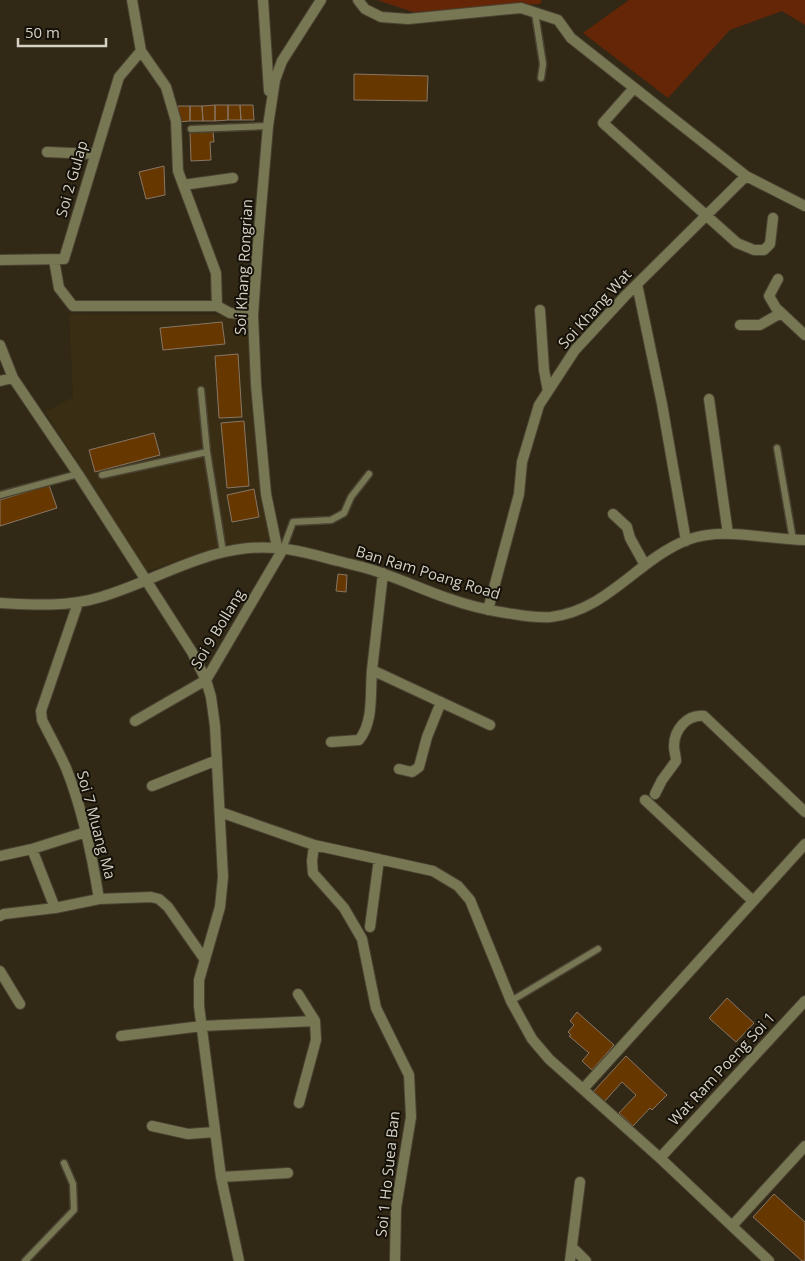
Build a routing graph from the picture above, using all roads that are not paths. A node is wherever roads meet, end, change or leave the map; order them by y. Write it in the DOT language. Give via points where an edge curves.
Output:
graph roads {
  1 [pos="132,0"];
  2 [pos="263,0"];
  3 [pos="321,0"];
  4 [pos="358,0"];
  5 [pos="534,13"];
  6 [pos="141,51"];
  7 [pos="540,78"];
  8 [pos="634,88"];
  9 [pos="270,110"];
  10 [pos="268,126"];
  11 [pos="191,129"];
  12 [pos="47,152"];
  13 [pos="95,154"];
  14 [pos="746,176"];
  15 [pos="233,178"];
  16 [pos="183,185"];
  17 [pos="805,206"];
  18 [pos="707,215"];
  19 [pos="773,218"];
  20 [pos="0,260"];
  21 [pos="54,260"];
  22 [pos="778,279"];
  23 [pos="637,284"];
  24 [pos="217,306"];
  25 [pos="540,310"];
  26 [pos="781,313"];
  27 [pos="253,315"];
  28 [pos="740,326"];
  29 [pos="805,335"];
  30 [pos="0,345"];
  31 [pos="13,378"];
  32 [pos="0,381"];
  33 [pos="201,390"];
  34 [pos="548,392"];
  35 [pos="709,399"];
  36 [pos="777,448"];
  37 [pos="207,452"];
  38 [pos="78,474"];
  39 [pos="369,474"];
  40 [pos="102,475"];
  41 [pos="0,495"];
  42 [pos="614,514"];
  43 [pos="728,534"];
  44 [pos="686,540"];
  45 [pos="793,540"];
  46 [pos="805,540"];
  47 [pos="280,548"];
  48 [pos="223,552"];
  49 [pos="645,565"];
  50 [pos="382,573"];
  51 [pos="145,580"];
  52 [pos="78,603"];
  53 [pos="0,604"];
  54 [pos="488,610"];
  55 [pos="372,670"];
  56 [pos="206,680"];
  57 [pos="441,702"];
  58 [pos="135,721"];
  59 [pos="490,726"];
  60 [pos="331,742"];
  61 [pos="217,760"];
  62 [pos="399,769"];
  63 [pos="152,786"];
  64 [pos="655,794"];
  65 [pos="645,800"];
  66 [pos="220,812"];
  67 [pos="805,812"];
  68 [pos="86,832"];
  69 [pos="805,844"];
  70 [pos="314,845"];
  71 [pos="32,849"];
  72 [pos="0,856"];
  73 [pos="380,859"];
  74 [pos="99,899"];
  75 [pos="753,901"];
  76 [pos="55,908"];
  77 [pos="0,916"];
  78 [pos="370,927"];
  79 [pos="598,949"];
  80 [pos="205,960"];
  81 [pos="0,971"];
  82 [pos="298,994"];
  83 [pos="511,1001"];
  84 [pos="805,1001"];
  85 [pos="20,1004"];
  86 [pos="315,1021"];
  87 [pos="202,1026"];
  88 [pos="121,1036"];
  89 [pos="582,1089"];
  90 [pos="299,1103"];
  91 [pos="152,1126"];
  92 [pos="215,1132"];
  93 [pos="805,1146"];
  94 [pos="660,1158"];
  95 [pos="64,1163"];
  96 [pos="288,1173"];
  97 [pos="221,1177"];
  98 [pos="580,1182"];
  99 [pos="732,1226"];
  100 [pos="572,1247"];
  101 [pos="25,1261"];
  102 [pos="238,1261"];
  103 [pos="395,1261"];
  104 [pos="570,1261"];
  105 [pos="586,1261"];
  106 [pos="770,1261"];
  1 -- 6 [label="street"];
  2 -- 9 [label="street"];
  3 -- 9 [label="street, Soi Khang Rongrian" via="282,61"];
  4 -- 5 [label="street" via="365,9 381,17 408,19 522,8"];
  5 -- 7 [label="lane" via="543,64"];
  5 -- 8 [label="street" via="558,20 571,38"];
  6 -- 13 [label="street, Soi 2 Gulap" via="118,77"];
  6 -- 16 [label="street" via="166,87 176,121 178,171"];
  8 -- 14 [label="street"];
  8 -- 18 [label="street" via="603,123"];
  9 -- 10 [label="street, Soi Khang Rongrian"];
  10 -- 11 [label="lane"];
  10 -- 27 [label="street, Soi Khang Rongrian"];
  12 -- 13 [label="street"];
  13 -- 21 [label="street, Soi 2 Gulap" via="64,260"];
  14 -- 17 [label="street"];
  14 -- 18 [label="street, Soi Khang Wat"];
  15 -- 16 [label="street"];
  16 -- 24 [label="street" via="216,273"];
  18 -- 19 [label="street" via="737,242 761,251 770,244"];
  18 -- 23 [label="street, Soi Khang Wat"];
  20 -- 21 [label="street"];
  21 -- 24 [label="street" via="59,288 73,306"];
  22 -- 26 [label="street" via="769,296"];
  23 -- 34 [label="street, Soi Khang Wat" via="575,350"];
  23 -- 44 [label="street"];
  24 -- 27 [label="street" via="230,313"];
  25 -- 34 [label="street"];
  26 -- 28 [label="street" via="760,324"];
  26 -- 29 [label="street"];
  27 -- 47 [label="street, Soi Khang Rongrian" via="266,494"];
  30 -- 31 [label="street"];
  31 -- 32 [label="street"];
  31 -- 38 [label="street"];
  33 -- 37 [label="lane"];
  34 -- 54 [label="street, Soi Khang Wat" via="538,406 527,443 519,494"];
  35 -- 43 [label="street"];
  36 -- 45 [label="lane"];
  37 -- 40 [label="lane"];
  37 -- 48 [label="lane"];
  38 -- 41 [label="lane"];
  38 -- 51 [label="street"];
  39 -- 47 [label="lane" via="344,513 331,520 293,522"];
  42 -- 49 [label="street" via="627,527"];
  43 -- 44 [label="street, Ban Ram Poang Road" via="708,534"];
  43 -- 45 [label="street, Ban Ram Poang Road"];
  44 -- 49 [label="street, Ban Ram Poang Road"];
  45 -- 46 [label="street, Ban Ram Poang Road"];
  47 -- 48 [label="street, Ban Ram Poang Road"];
  47 -- 50 [label="street, Ban Ram Poang Road"];
  47 -- 56 [label="street, Soi 9 Bollang"];
  48 -- 51 [label="street, Ban Ram Poang Road"];
  49 -- 54 [label="street, Ban Ram Poang Road" via="599,600 568,614 547,617"];
  50 -- 54 [label="street, Ban Ram Poang Road" via="446,598"];
  50 -- 55 [label="street"];
  51 -- 52 [label="street, Ban Ram Poang Road"];
  51 -- 56 [label="street" via="192,652"];
  52 -- 53 [label="street, Ban Ram Poang Road"];
  52 -- 68 [label="street, Soi 7 Muang Ma" via="41,711 42,720 66,768"];
  55 -- 57 [label="street"];
  55 -- 60 [label="street" via="366,730 359,740"];
  56 -- 58 [label="street, Soi 9 Bollang"];
  56 -- 61 [label="street" via="215,726"];
  57 -- 59 [label="street"];
  57 -- 62 [label="street" via="419,767 412,772"];
  61 -- 63 [label="street"];
  61 -- 66 [label="street"];
  64 -- 67 [label="street" via="676,761 676,734 686,721 698,715 704,716"];
  65 -- 75 [label="street"];
  66 -- 70 [label="street"];
  66 -- 80 [label="street" via="223,877 220,908"];
  68 -- 71 [label="street"];
  68 -- 74 [label="street, Soi 7 Muang Ma"];
  69 -- 75 [label="street"];
  70 -- 73 [label="street"];
  70 -- 103 [label="street, Soi 1 Ho Suea Ban" via="314,873 344,908 362,939 376,1008 409,1075 411,1117 396,1208"];
  71 -- 72 [label="street"];
  71 -- 76 [label="street"];
  73 -- 78 [label="street"];
  73 -- 83 [label="street" via="432,871 458,886 470,900"];
  74 -- 76 [label="street"];
  74 -- 80 [label="street, Soi 7 Muang Ma" via="159,898"];
  75 -- 89 [label="street"];
  76 -- 77 [label="street"];
  79 -- 83 [label="lane"];
  80 -- 87 [label="street" via="199,980"];
  81 -- 85 [label="street"];
  82 -- 86 [label="street"];
  83 -- 89 [label="street" via="532,1039"];
  84 -- 94 [label="street, Wat Ram Poeng Soi 1"];
  86 -- 87 [label="street"];
  86 -- 90 [label="street" via="316,1040"];
  87 -- 88 [label="street"];
  87 -- 92 [label="street"];
  89 -- 94 [label="street"];
  91 -- 92 [label="street" via="188,1134"];
  92 -- 97 [label="street"];
  93 -- 99 [label="street"];
  94 -- 99 [label="street"];
  95 -- 101 [label="lane" via="73,1184 74,1210"];
  96 -- 97 [label="street"];
  97 -- 102 [label="street"];
  98 -- 100 [label="street"];
  99 -- 106 [label="street"];
  100 -- 104 [label="street"];
  100 -- 105 [label="street"];
}
